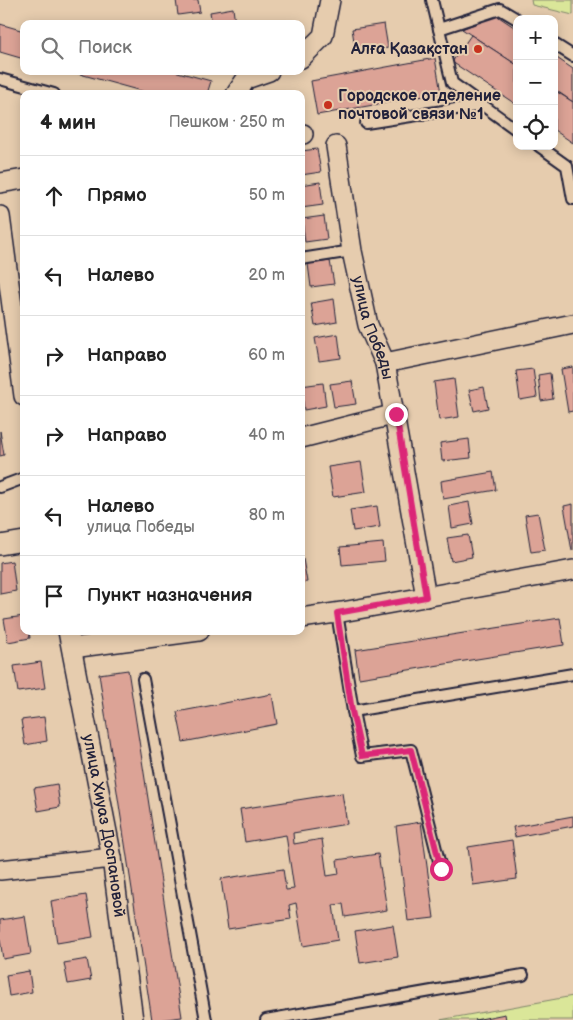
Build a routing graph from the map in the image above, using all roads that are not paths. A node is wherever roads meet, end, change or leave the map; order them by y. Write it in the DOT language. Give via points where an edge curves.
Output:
graph roads {
  1 [pos="330,0"];
  2 [pos="432,0"];
  3 [pos="513,17"];
  4 [pos="439,29"];
  5 [pos="558,47"];
  6 [pos="305,54"];
  7 [pos="573,56"];
  8 [pos="258,75"];
  9 [pos="0,79"];
  10 [pos="40,90"];
  11 [pos="239,90"];
  12 [pos="482,105"];
  13 [pos="366,123"];
  14 [pos="513,127"];
  15 [pos="336,146"];
  16 [pos="544,150"];
  17 [pos="20,180"];
  18 [pos="0,183"];
  19 [pos="573,199"];
  20 [pos="0,216"];
  21 [pos="352,251"];
  22 [pos="305,258"];
  23 [pos="573,324"];
  24 [pos="385,363"];
  25 [pos="20,366"];
  26 [pos="396,414"];
  27 [pos="305,437"];
  28 [pos="20,480"];
  29 [pos="0,487"];
  30 [pos="20,542"];
  31 [pos="0,545"];
  32 [pos="573,570"];
  33 [pos="426,597"];
  34 [pos="337,613"];
  35 [pos="305,617"];
  36 [pos="142,635"];
  37 [pos="70,640"];
  38 [pos="573,674"];
  39 [pos="143,679"];
  40 [pos="352,711"];
  41 [pos="112,858"];
  42 [pos="441,869"];
  43 [pos="0,870"];
  44 [pos="523,975"];
  45 [pos="133,1020"];
  46 [pos="206,1020"];
  47 [pos="266,1020"];
  1 -- 6 [label="street" via="323,36"];
  2 -- 4 [label="lane"];
  3 -- 4 [label="lane" via="500,9"];
  4 -- 12 [label="lane" via="452,83"];
  5 -- 7 [label="lane"];
  8 -- 11 [label="street" via="246,79"];
  9 -- 10 [label="lane"];
  12 -- 13 [label="lane"];
  12 -- 14 [label="lane"];
  15 -- 21 [label="street, улица Победы"];
  16 -- 19 [label="lane" via="566,166"];
  17 -- 18 [label="street"];
  20 -- 25 [label="street"];
  21 -- 22 [label="lane"];
  21 -- 24 [label="street, улица Победы" via="368,325"];
  23 -- 24 [label="street"];
  24 -- 26 [label="street, улица Победы"];
  26 -- 27 [label="street"];
  26 -- 33 [label="street, улица Победы"];
  28 -- 29 [label="lane"];
  30 -- 31 [label="street"];
  32 -- 33 [label="street"];
  33 -- 34 [label="street"];
  34 -- 35 [label="street"];
  34 -- 40 [label="lane"];
  36 -- 37 [label="street"];
  37 -- 41 [label="street, улица Хиуаз Доспановой"];
  38 -- 40 [label="lane"];
  39 -- 46 [label="lane"];
  40 -- 42 [label="lane" via="362,756 411,750"];
  41 -- 43 [label="street"];
  41 -- 45 [label="street, улица Хиуаз Доспановой"];
  44 -- 47 [label="lane"];
}
